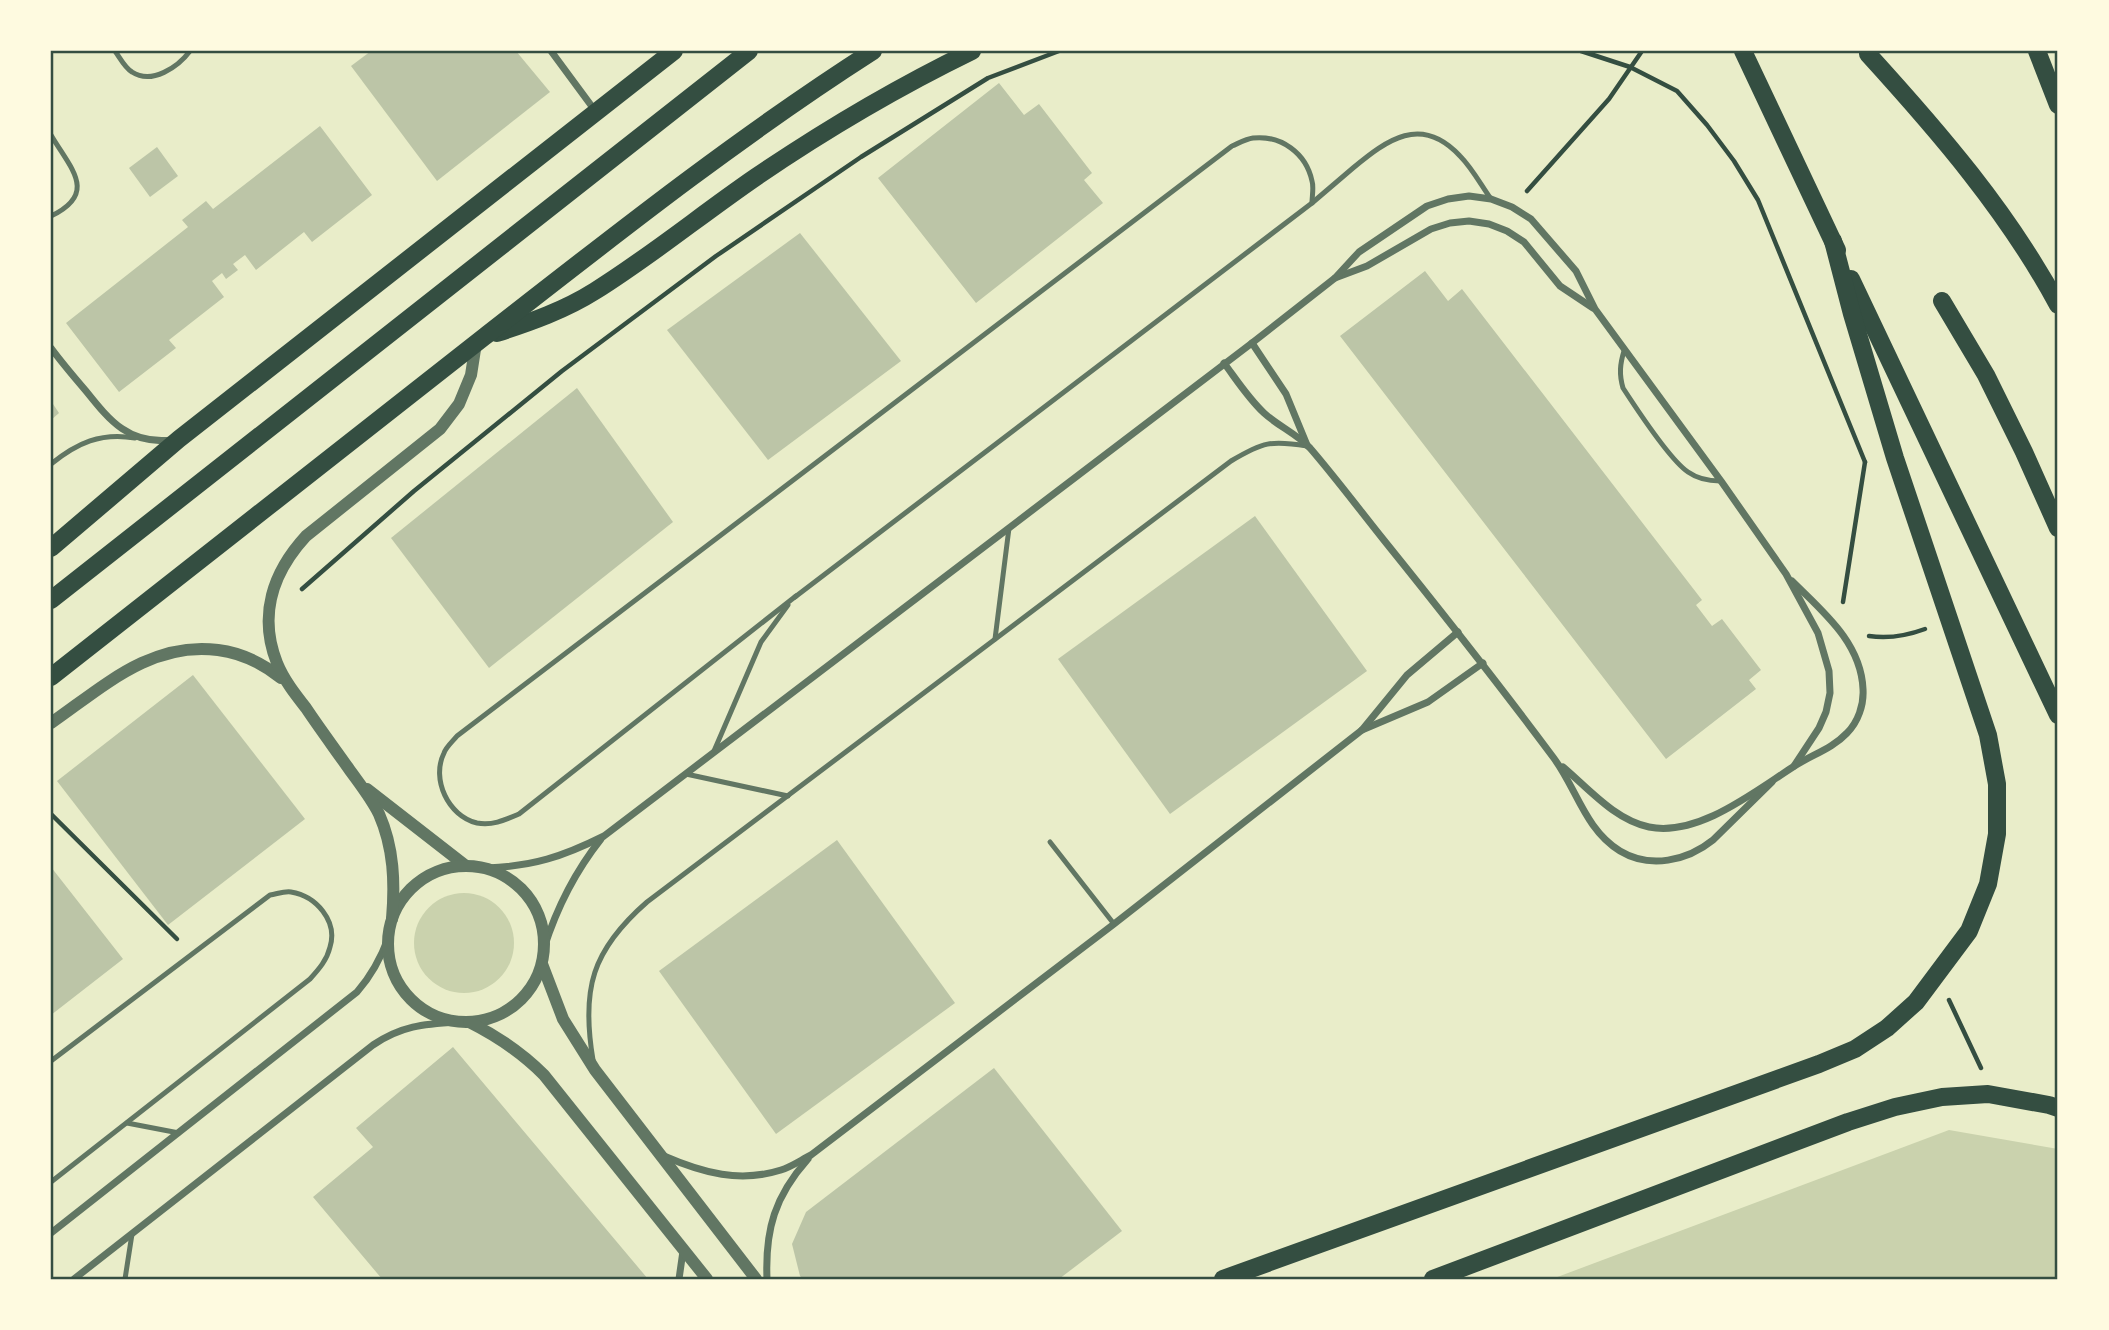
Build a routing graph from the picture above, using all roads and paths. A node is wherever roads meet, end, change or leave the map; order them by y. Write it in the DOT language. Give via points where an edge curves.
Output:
graph roads {
  1 [pos="114,51"];
  2 [pos="190,51"];
  3 [pos="551,51"];
  4 [pos="674,51"];
  5 [pos="749,51"];
  6 [pos="873,51"];
  7 [pos="972,51"];
  8 [pos="1059,51"];
  9 [pos="1581,51"];
  10 [pos="1642,51"];
  11 [pos="1743,51"];
  12 [pos="2037,51"];
  13 [pos="1868,54"];
  14 [pos="1630,67"];
  15 [pos="2058,105"];
  16 [pos="596,111"];
  17 [pos="51,135"];
  18 [pos="1491,199"];
  19 [pos="1312,203"];
  20 [pos="1512,207"];
  21 [pos="51,216"];
  22 [pos="1833,241"];
  23 [pos="1335,278"];
  24 [pos="1942,301"];
  25 [pos="2058,304"];
  26 [pos="1595,309"];
  27 [pos="480,340"];
  28 [pos="1252,343"];
  29 [pos="51,348"];
  30 [pos="1624,351"];
  31 [pos="1224,363"];
  32 [pos="141,439"];
  33 [pos="180,439"];
  34 [pos="1307,446"];
  35 [pos="1865,461"];
  36 [pos="51,464"];
  37 [pos="1870,474"];
  38 [pos="1721,481"];
  39 [pos="1009,528"];
  40 [pos="2058,528"];
  41 [pos="51,548"];
  42 [pos="1786,574"];
  43 [pos="796,596"];
  44 [pos="51,600"];
  45 [pos="1922,616"];
  46 [pos="268,618"];
  47 [pos="1839,628"];
  48 [pos="1458,632"];
  49 [pos="995,639"];
  50 [pos="1483,663"];
  51 [pos="51,677"];
  52 [pos="288,684"];
  53 [pos="2058,715"];
  54 [pos="51,723"];
  55 [pos="1362,730"];
  56 [pos="713,753"];
  57 [pos="1557,762"];
  58 [pos="1794,766"];
  59 [pos="686,774"];
  60 [pos="1772,782"];
  61 [pos="359,783"];
  62 [pos="788,796"];
  63 [pos="51,814"];
  64 [pos="604,836"];
  65 [pos="1049,842"];
  66 [pos="466,866"];
  67 [pos="487,868"];
  68 [pos="392,919"];
  69 [pos="1114,924"];
  70 [pos="389,936"];
  71 [pos="544,948"];
  72 [pos="191,953"];
  73 [pos="542,964"];
  74 [pos="1934,978"];
  75 [pos="462,1022"];
  76 [pos="51,1061"];
  77 [pos="595,1070"];
  78 [pos="1988,1094"];
  79 [pos="2058,1108"];
  80 [pos="126,1123"];
  81 [pos="179,1133"];
  82 [pos="660,1155"];
  83 [pos="811,1156"];
  84 [pos="51,1182"];
  85 [pos="51,1233"];
  86 [pos="132,1234"];
  87 [pos="683,1250"];
  88 [pos="74,1279"];
  89 [pos="125,1279"];
  90 [pos="679,1279"];
  91 [pos="707,1279"];
  92 [pos="756,1279"];
  93 [pos="767,1279"];
  94 [pos="1223,1279"];
  95 [pos="1433,1279"];
  1 -- 2 [label="lane" via="141,77 163,73"];
  3 -- 16 [label="street"];
  4 -- 16 [label="main road"];
  5 -- 44 [label="main road"];
  6 -- 27 [label="main road" via="712,161"];
  7 -- 27 [label="main road" via="834,127 594,292 535,321"];
  8 -- 46 [label="path" via="988,78 716,256 552,379"];
  9 -- 14 [label="path"];
  10 -- 14 [label="path"];
  11 -- 22 [label="main road"];
  12 -- 15 [label="main road"];
  13 -- 25 [label="main road" via="1995,204"];
  14 -- 20 [label="path" via="1609,99"];
  14 -- 35 [label="path" via="1676,91 1707,125 1758,200"];
  16 -- 33 [label="main road"];
  17 -- 21 [label="lane" via="78,182 78,191 75,200"];
  18 -- 19 [label="lane" via="1460,155 1441,140 1417,133 1384,144"];
  18 -- 20 [label="street"];
  18 -- 23 [label="street" via="1469,196 1427,206 1359,252"];
  19 -- 43 [label="lane"];
  19 -- 43 [label="lane" via="1313,182 1306,163 1291,147 1272,139 1252,138 1232,146 457,736 443,753 439,775 444,796 457,813 477,823 499,823 519,814"];
  20 -- 26 [label="street" via="1531,219 1568,261"];
  22 -- 53 [label="main road"];
  22 -- 74 [label="main road" via="1895,458 1988,734 1997,784 1997,834 1987,884 1969,931"];
  23 -- 26 [label="street" via="1367,266 1430,229 1469,221 1507,231 1524,242 1560,286"];
  23 -- 28 [label="street"];
  24 -- 40 [label="main road" via="1997,397"];
  26 -- 30 [label="street"];
  27 -- 46 [label="street" via="458,404 440,429 298,544 279,573"];
  27 -- 51 [label="main road"];
  28 -- 31 [label="street"];
  28 -- 34 [label="street" via="1286,394"];
  29 -- 32 [label="street" via="108,418"];
  30 -- 38 [label="street"];
  30 -- 38 [label="lane" via="1620,363 1623,388 1677,463 1697,477"];
  31 -- 34 [label="street" via="1264,413"];
  31 -- 39 [label="street"];
  32 -- 33 [label="street"];
  32 -- 36 [label="lane" via="102,436 66,451"];
  33 -- 41 [label="main road"];
  34 -- 48 [label="street"];
  34 -- 49 [label="lane" via="1279,442 1242,454"];
  35 -- 37 [label="path"];
  35 -- 47 [label="path"];
  38 -- 42 [label="street"];
  39 -- 49 [label="lane"];
  39 -- 56 [label="street"];
  42 -- 47 [label="street"];
  42 -- 58 [label="street" via="1818,633 1830,682 1826,712"];
  43 -- 56 [label="lane" via="761,642"];
  45 -- 47 [label="path" via="1926,629 1905,637 1881,638"];
  46 -- 52 [label="street" via="277,664"];
  47 -- 58 [label="street" via="1861,673 1861,707 1847,734"];
  48 -- 50 [label="street"];
  48 -- 55 [label="street" via="1407,675"];
  49 -- 62 [label="lane"];
  50 -- 55 [label="street" via="1429,702"];
  50 -- 57 [label="street"];
  52 -- 54 [label="street" via="247,656 201,648 176,650 128,671"];
  52 -- 61 [label="street"];
  55 -- 69 [label="street"];
  56 -- 59 [label="street"];
  57 -- 60 [label="street" via="1617,814 1651,828 1689,826"];
  57 -- 60 [label="street" via="1595,830 1621,852 1655,861 1672,860 1704,847"];
  58 -- 60 [label="street"];
  59 -- 62 [label="lane"];
  59 -- 64 [label="street"];
  61 -- 66 [label="street"];
  61 -- 68 [label="street" via="379,814 390,847 395,883"];
  62 -- 77 [label="lane" via="647,902 606,948 593,976 588,1006"];
  63 -- 72 [label="path"];
  64 -- 67 [label="street" via="548,860"];
  64 -- 71 [label="street" via="567,888"];
  65 -- 69 [label="lane"];
  66 -- 67 [label="street"];
  66 -- 68 [label="street" via="442,870 421,881"];
  67 -- 71 [label="street" via="523,890 539,917"];
  68 -- 70 [label="street"];
  69 -- 83 [label="street"];
  70 -- 75 [label="street" via="389,956 405,993 437,1016"];
  70 -- 81 [label="street" via="382,957 357,992"];
  71 -- 73 [label="street"];
  72 -- 76 [label="lane"];
  72 -- 80 [label="lane" via="270,895 289,891 322,908 331,926 331,945 324,963 310,979"];
  73 -- 75 [label="street" via="526,994 514,1005 485,1020"];
  73 -- 77 [label="street" via="564,1019"];
  74 -- 78 [label="path" via="1962,1027"];
  74 -- 94 [label="main road" via="1916,1002 1855,1049"];
  75 -- 86 [label="street" via="428,1023 389,1034"];
  75 -- 87 [label="street" via="509,1044 544,1075"];
  77 -- 82 [label="street"];
  78 -- 79 [label="main road"];
  78 -- 95 [label="main road" via="1942,1097 1849,1122"];
  80 -- 81 [label="lane"];
  80 -- 84 [label="lane"];
  81 -- 85 [label="street"];
  82 -- 83 [label="street" via="720,1176 752,1177 783,1170"];
  82 -- 92 [label="street"];
  83 -- 93 [label="street" via="791,1178 777,1205 768,1234"];
  86 -- 88 [label="street"];
  86 -- 89 [label="lane"];
  87 -- 90 [label="street"];
  87 -- 91 [label="street"];
}
